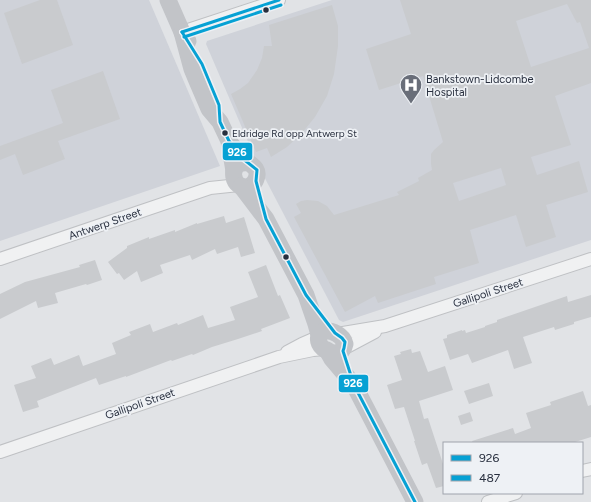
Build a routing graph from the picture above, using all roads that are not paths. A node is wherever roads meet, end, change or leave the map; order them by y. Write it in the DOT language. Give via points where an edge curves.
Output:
graph roads {
  1 [pos="168,0"];
  2 [pos="279,0"];
  3 [pos="182,32"];
  4 [pos="229,141"];
  5 [pos="241,179"];
  6 [pos="0,259"];
  7 [pos="591,259"];
  8 [pos="331,342"];
  9 [pos="0,452"];
  10 [pos="513,494"];
  11 [pos="415,502"];
  12 [pos="488,502"];
  1 -- 3 [label="street"];
  2 -- 3 [label="street"];
  3 -- 4 [label="street" via="202,64 219,105 220,122"];
  4 -- 5 [label="street"];
  4 -- 5 [label="street" via="249,163 239,164"];
  5 -- 6 [label="street, Antwerp Street"];
  5 -- 8 [label="street" via="266,219"];
  7 -- 8 [label="street, Gallipoli Street"];
  8 -- 9 [label="street, Gallipoli Street" via="302,344 279,357"];
  8 -- 11 [label="street" via="332,359 354,385"];
  10 -- 12 [label="street"];
}
